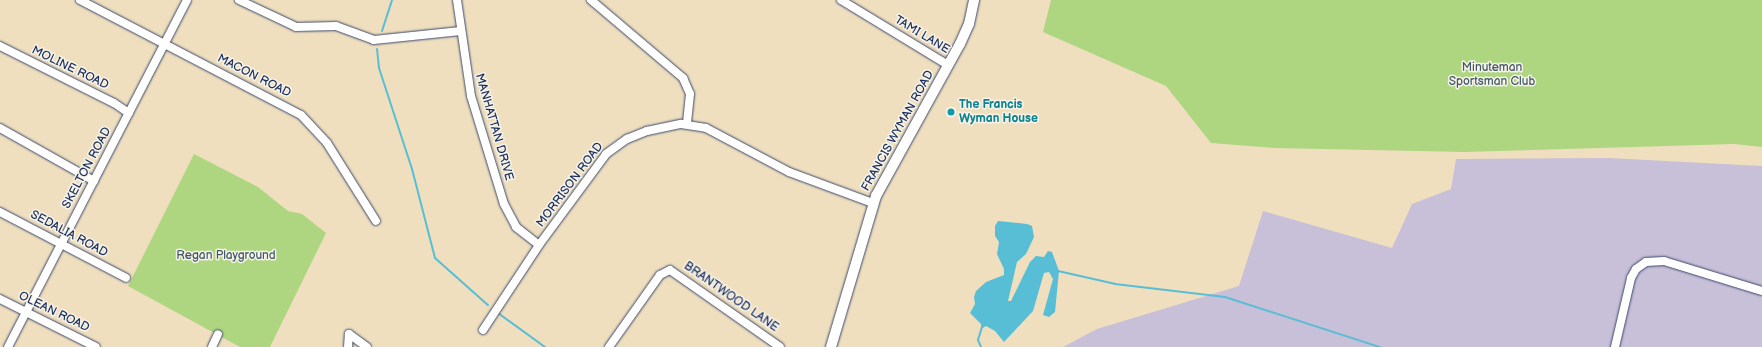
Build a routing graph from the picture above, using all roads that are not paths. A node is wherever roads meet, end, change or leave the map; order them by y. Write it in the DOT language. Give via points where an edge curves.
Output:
graph roads {
  1 [pos="80,0"];
  2 [pos="186,0"];
  3 [pos="239,0"];
  4 [pos="458,0"];
  5 [pos="591,0"];
  6 [pos="842,0"];
  7 [pos="974,0"];
  8 [pos="461,31"];
  9 [pos="164,44"];
  10 [pos="0,46"];
  11 [pos="948,65"];
  12 [pos="129,113"];
  13 [pos="688,124"];
  14 [pos="0,128"];
  15 [pos="94,180"];
  16 [pos="873,203"];
  17 [pos="0,212"];
  18 [pos="376,221"];
  19 [pos="61,242"];
  20 [pos="540,245"];
  21 [pos="126,278"];
  22 [pos="1762,291"];
  23 [pos="0,299"];
  24 [pos="26,312"];
  25 [pos="483,330"];
  26 [pos="218,334"];
  27 [pos="8,347"];
  28 [pos="96,347"];
  29 [pos="212,347"];
  30 [pos="348,347"];
  31 [pos="367,347"];
  32 [pos="609,347"];
  33 [pos="780,347"];
  34 [pos="831,347"];
  35 [pos="1615,347"];
  1 -- 9 [label="street, MACON ROAD"];
  2 -- 9 [label="street, SKELTON ROAD"];
  3 -- 8 [label="street" via="296,27 336,26 374,40"];
  4 -- 8 [label="street, MANHATTAN DRIVE"];
  5 -- 13 [label="street" via="683,78 690,97"];
  6 -- 11 [label="street, TAMI LANE"];
  7 -- 11 [label="main road, FRANCIS WYMAN ROAD" via="967,29"];
  8 -- 20 [label="street, MANHATTAN DRIVE" via="475,112 504,204 516,227"];
  9 -- 12 [label="street, SKELTON ROAD"];
  9 -- 18 [label="street, MACON ROAD" via="306,118 327,144"];
  10 -- 12 [label="street, MOLINE ROAD"];
  11 -- 16 [label="main road, FRANCIS WYMAN ROAD" via="920,120 882,182"];
  12 -- 15 [label="street, SKELTON ROAD"];
  13 -- 16 [label="street, MORRISON ROAD" via="724,136 808,180"];
  13 -- 20 [label="street, MORRISON ROAD" via="647,131 614,147 595,168"];
  14 -- 15 [label="street"];
  15 -- 19 [label="street, SKELTON ROAD"];
  16 -- 34 [label="main road, FRANCIS WYMAN ROAD"];
  17 -- 19 [label="street, SEDALIA ROAD"];
  19 -- 21 [label="street, SEDALIA ROAD"];
  19 -- 24 [label="street, SKELTON ROAD"];
  20 -- 25 [label="street, MORRISON ROAD"];
  22 -- 35 [label="street" via="1664,261 1646,262 1636,269 1631,278"];
  23 -- 24 [label="street, OLEAN ROAD"];
  24 -- 27 [label="street, SKELTON ROAD"];
  24 -- 28 [label="street, OLEAN ROAD"];
  26 -- 29 [label="street"];
  30 -- 31 [label="street" via="349,334"];
  32 -- 33 [label="street, BRANTWOOD LANE" via="660,275 670,270"];
}
